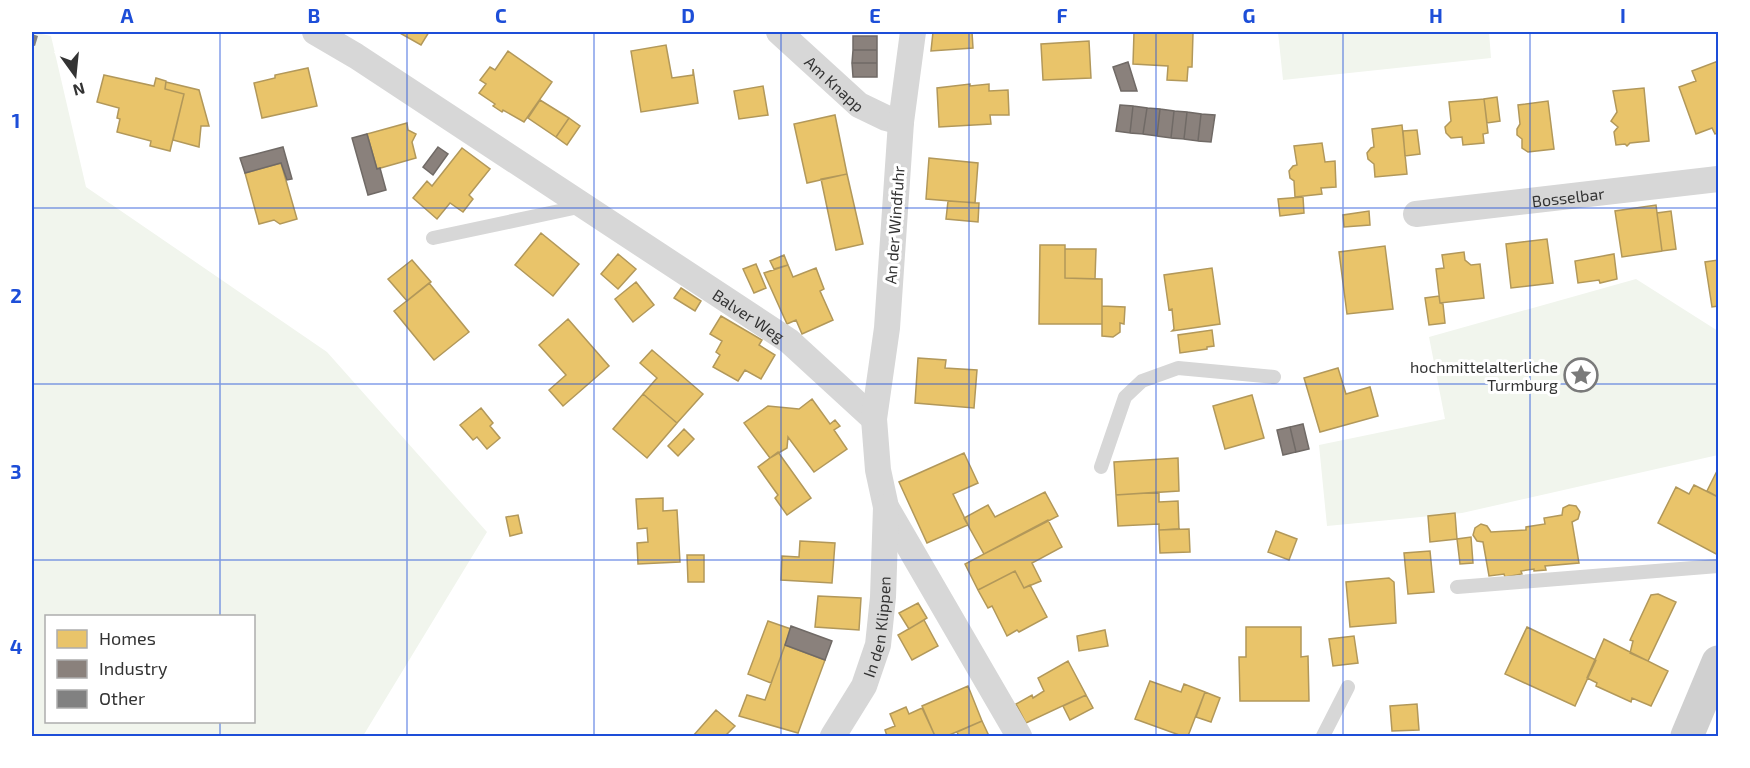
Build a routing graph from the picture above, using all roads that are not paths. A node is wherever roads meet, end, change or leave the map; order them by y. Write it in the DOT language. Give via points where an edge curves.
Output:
graph roads {
  1 [pos="315,32"];
  2 [pos="778,32"];
  3 [pos="913,32"];
  4 [pos="901,122"];
  5 [pos="1719,179"];
  6 [pos="583,206"];
  7 [pos="1416,214"];
  8 [pos="433,238"];
  9 [pos="1274,377"];
  10 [pos="874,418"];
  11 [pos="1101,467"];
  12 [pos="886,507"];
  13 [pos="1719,566"];
  14 [pos="1457,587"];
  15 [pos="1719,662"];
  16 [pos="1348,687"];
  17 [pos="833,736"];
  18 [pos="1019,736"];
  19 [pos="1323,736"];
  20 [pos="1687,736"];
  1 -- 6 [label="street, Balver Weg"];
  2 -- 4 [label="street, Am Knapp" via="859,105"];
  3 -- 4 [label="street, An der Windfuhr"];
  4 -- 10 [label="street, An der Windfuhr" via="887,327"];
  5 -- 7 [label="street, Bosselbar"];
  6 -- 8 [label="lane"];
  6 -- 10 [label="street, Balver Weg" via="789,341"];
  9 -- 11 [label="lane" via="1178,368 1142,381 1125,397"];
  10 -- 12 [label="street"];
  12 -- 17 [label="street, In den Klippen" via="878,645 864,686"];
  12 -- 18 [label="street"];
  13 -- 14 [label="lane"];
  15 -- 20 [label="main road"];
  16 -- 19 [label="lane"];
}
